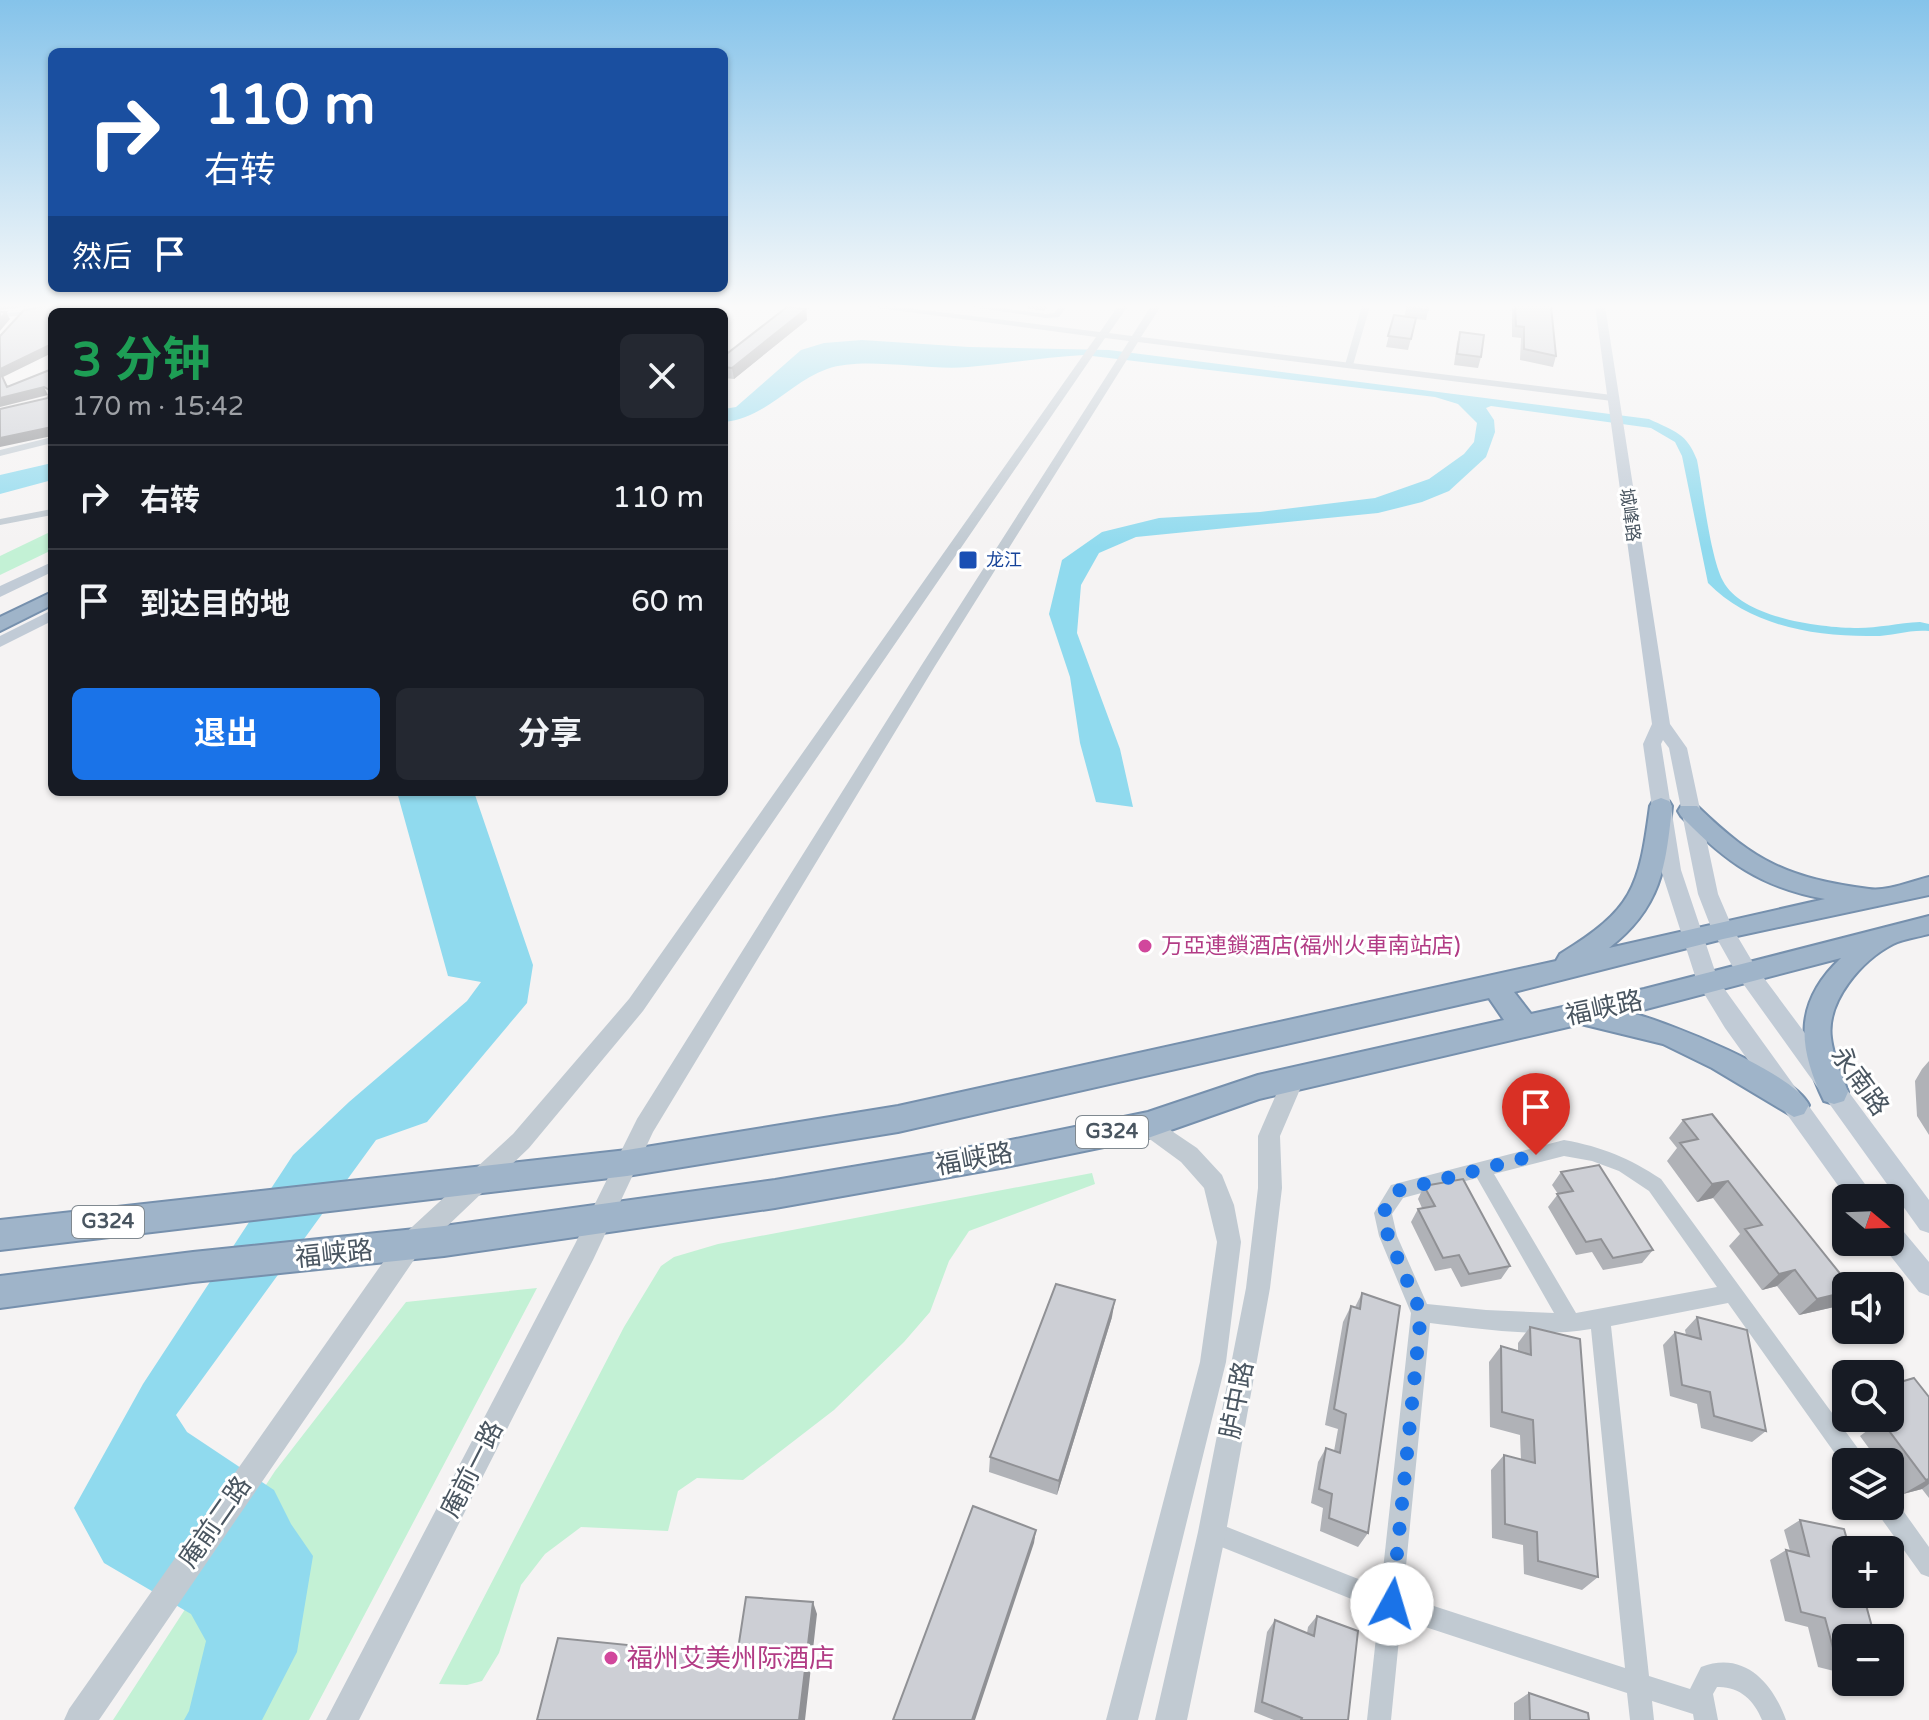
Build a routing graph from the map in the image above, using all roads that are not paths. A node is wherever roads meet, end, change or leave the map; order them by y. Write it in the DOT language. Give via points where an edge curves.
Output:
graph roads {
  1 [pos="1068,386"];
  2 [pos="1104,386"];
  3 [pos="1518,386"];
  4 [pos="1610,386"];
  5 [pos="1612,398"];
  6 [pos="48,441"];
  7 [pos="0,453"];
  8 [pos="48,513"];
  9 [pos="0,522"];
  10 [pos="48,568"];
  11 [pos="48,584"];
  12 [pos="0,592"];
  13 [pos="48,600"];
  14 [pos="0,609"];
  15 [pos="48,617"];
  16 [pos="0,625"];
  17 [pos="0,642"];
  18 [pos="1661,724"];
  19 [pos="1661,806"];
  20 [pos="1689,811"];
  21 [pos="1667,843"];
  22 [pos="1697,849"];
  23 [pos="1923,893"];
  24 [pos="1878,897"];
  25 [pos="1929,925"];
  26 [pos="1723,930"];
  27 [pos="1897,932"];
  28 [pos="1692,939"];
  29 [pos="1747,972"];
  30 [pos="1545,974"];
  31 [pos="1708,982"];
  32 [pos="1495,986"];
  33 [pos="1568,1015"];
  34 [pos="1524,1026"];
  35 [pos="1293,1080"];
  36 [pos="1834,1092"];
  37 [pos="1794,1105"];
  38 [pos="1148,1125"];
  39 [pos="627,1163"];
  40 [pos="1481,1169"];
  41 [pos="480,1182"];
  42 [pos="1852,1184"];
  43 [pos="601,1217"];
  44 [pos="1929,1221"];
  45 [pos="0,1235"];
  46 [pos="409,1246"];
  47 [pos="1904,1252"];
  48 [pos="1929,1283"];
  49 [pos="0,1292"];
  50 [pos="1732,1293"];
  51 [pos="1421,1313"];
  52 [pos="1600,1318"];
  53 [pos="1571,1323"];
  54 [pos="1844,1448"];
  55 [pos="1896,1520"];
  56 [pos="1212,1532"];
  57 [pos="1929,1566"];
  58 [pos="1392,1604"];
  59 [pos="1638,1683"];
  60 [pos="1704,1713"];
  61 [pos="80,1720"];
  62 [pos="342,1720"];
  63 [pos="1122,1720"];
  64 [pos="1171,1720"];
  65 [pos="1379,1720"];
  66 [pos="1642,1720"];
  67 [pos="1774,1720"];
  1 -- 41 [label="street, 庵前二路" via="636,1005"];
  2 -- 39 [label="street, 庵前一路" via="722,997"];
  3 -- 5 [label="street"];
  4 -- 5 [label="main road, 城峰路"];
  5 -- 18 [label="main road, 城峰路"];
  6 -- 7 [label="street"];
  8 -- 9 [label="street"];
  10 -- 12 [label="main road"];
  11 -- 14 [label="highway"];
  13 -- 16 [label="highway"];
  15 -- 17 [label="main road"];
  18 -- 19 [label="main road, 城峰路" via="1652,744"];
  18 -- 20 [label="main road, 城峰路" via="1678,748"];
  19 -- 21 [label="main road, 城峰路"];
  19 -- 30 [label="highway" via="1646,894 1622,925"];
  20 -- 22 [label="main road, 城峰路"];
  20 -- 24 [label="highway" via="1749,866 1803,887"];
  21 -- 22 [label="main road"];
  21 -- 28 [label="main road, 城峰路"];
  22 -- 26 [label="main road, 城峰路"];
  23 -- 24 [label="highway, 福峡路 / G324"];
  24 -- 26 [label="highway, 福峡路 / G324"];
  25 -- 27 [label="highway, 福峡路 / G324"];
  26 -- 28 [label="highway, 福峡路 / G324"];
  26 -- 29 [label="main road, 城峰路"];
  27 -- 29 [label="highway, 福峡路 / G324"];
  27 -- 36 [label="highway" via="1860,954 1840,974 1820,1011 1817,1037"];
  28 -- 30 [label="highway, 福峡路 / G324"];
  28 -- 31 [label="main road, 城峰路"];
  29 -- 31 [label="highway, 福峡路 / G324"];
  29 -- 36 [label="main road, 永南路"];
  30 -- 32 [label="highway, 福峡路 / G324"];
  31 -- 33 [label="highway, 福峡路 / G324"];
  31 -- 37 [label="main road, 城峰路"];
  32 -- 34 [label="highway"];
  32 -- 39 [label="highway, 福峡路 / G324" via="898,1119"];
  33 -- 34 [label="highway, 福峡路 / G324"];
  33 -- 37 [label="highway" via="1614,1019 1684,1038"];
  34 -- 35 [label="highway, 福峡路 / G324"];
  35 -- 38 [label="highway, 福峡路 / G324"];
  35 -- 56 [label="street, 胪中路" via="1269,1136 1270,1188 1260,1275"];
  36 -- 44 [label="main road, 永南路"];
  37 -- 42 [label="main road, 城峰路"];
  38 -- 43 [label="highway, 福峡路 / G324" via="775,1194"];
  38 -- 63 [label="street, 胪中路" via="1189,1155 1214,1182 1229,1242 1213,1362"];
  39 -- 41 [label="highway, 福峡路 / G324"];
  39 -- 43 [label="street, 庵前一路"];
  40 -- 50 [label="street" via="1564,1148 1625,1165 1655,1185"];
  40 -- 51 [label="street" via="1397,1191 1383,1213"];
  40 -- 53 [label="street"];
  41 -- 45 [label="highway, 福峡路 / G324"];
  41 -- 46 [label="street, 庵前二路"];
  43 -- 46 [label="highway, 福峡路 / G324"];
  43 -- 62 [label="street, 庵前一路"];
  46 -- 49 [label="highway, 福峡路 / G324"];
  46 -- 61 [label="street, 庵前二路"];
  47 -- 48 [label="main road"];
  50 -- 52 [label="street"];
  50 -- 54 [label="street"];
  51 -- 53 [label="street"];
  51 -- 58 [label="street"];
  52 -- 53 [label="street"];
  52 -- 59 [label="street"];
  55 -- 57 [label="street"];
  56 -- 58 [label="street"];
  56 -- 64 [label="street, 胪中路"];
  58 -- 59 [label="street"];
  58 -- 65 [label="street"];
  59 -- 60 [label="street"];
  59 -- 66 [label="street"];
  60 -- 67 [label="street" via="1701,1693 1710,1676 1730,1673 1754,1687"];
}
